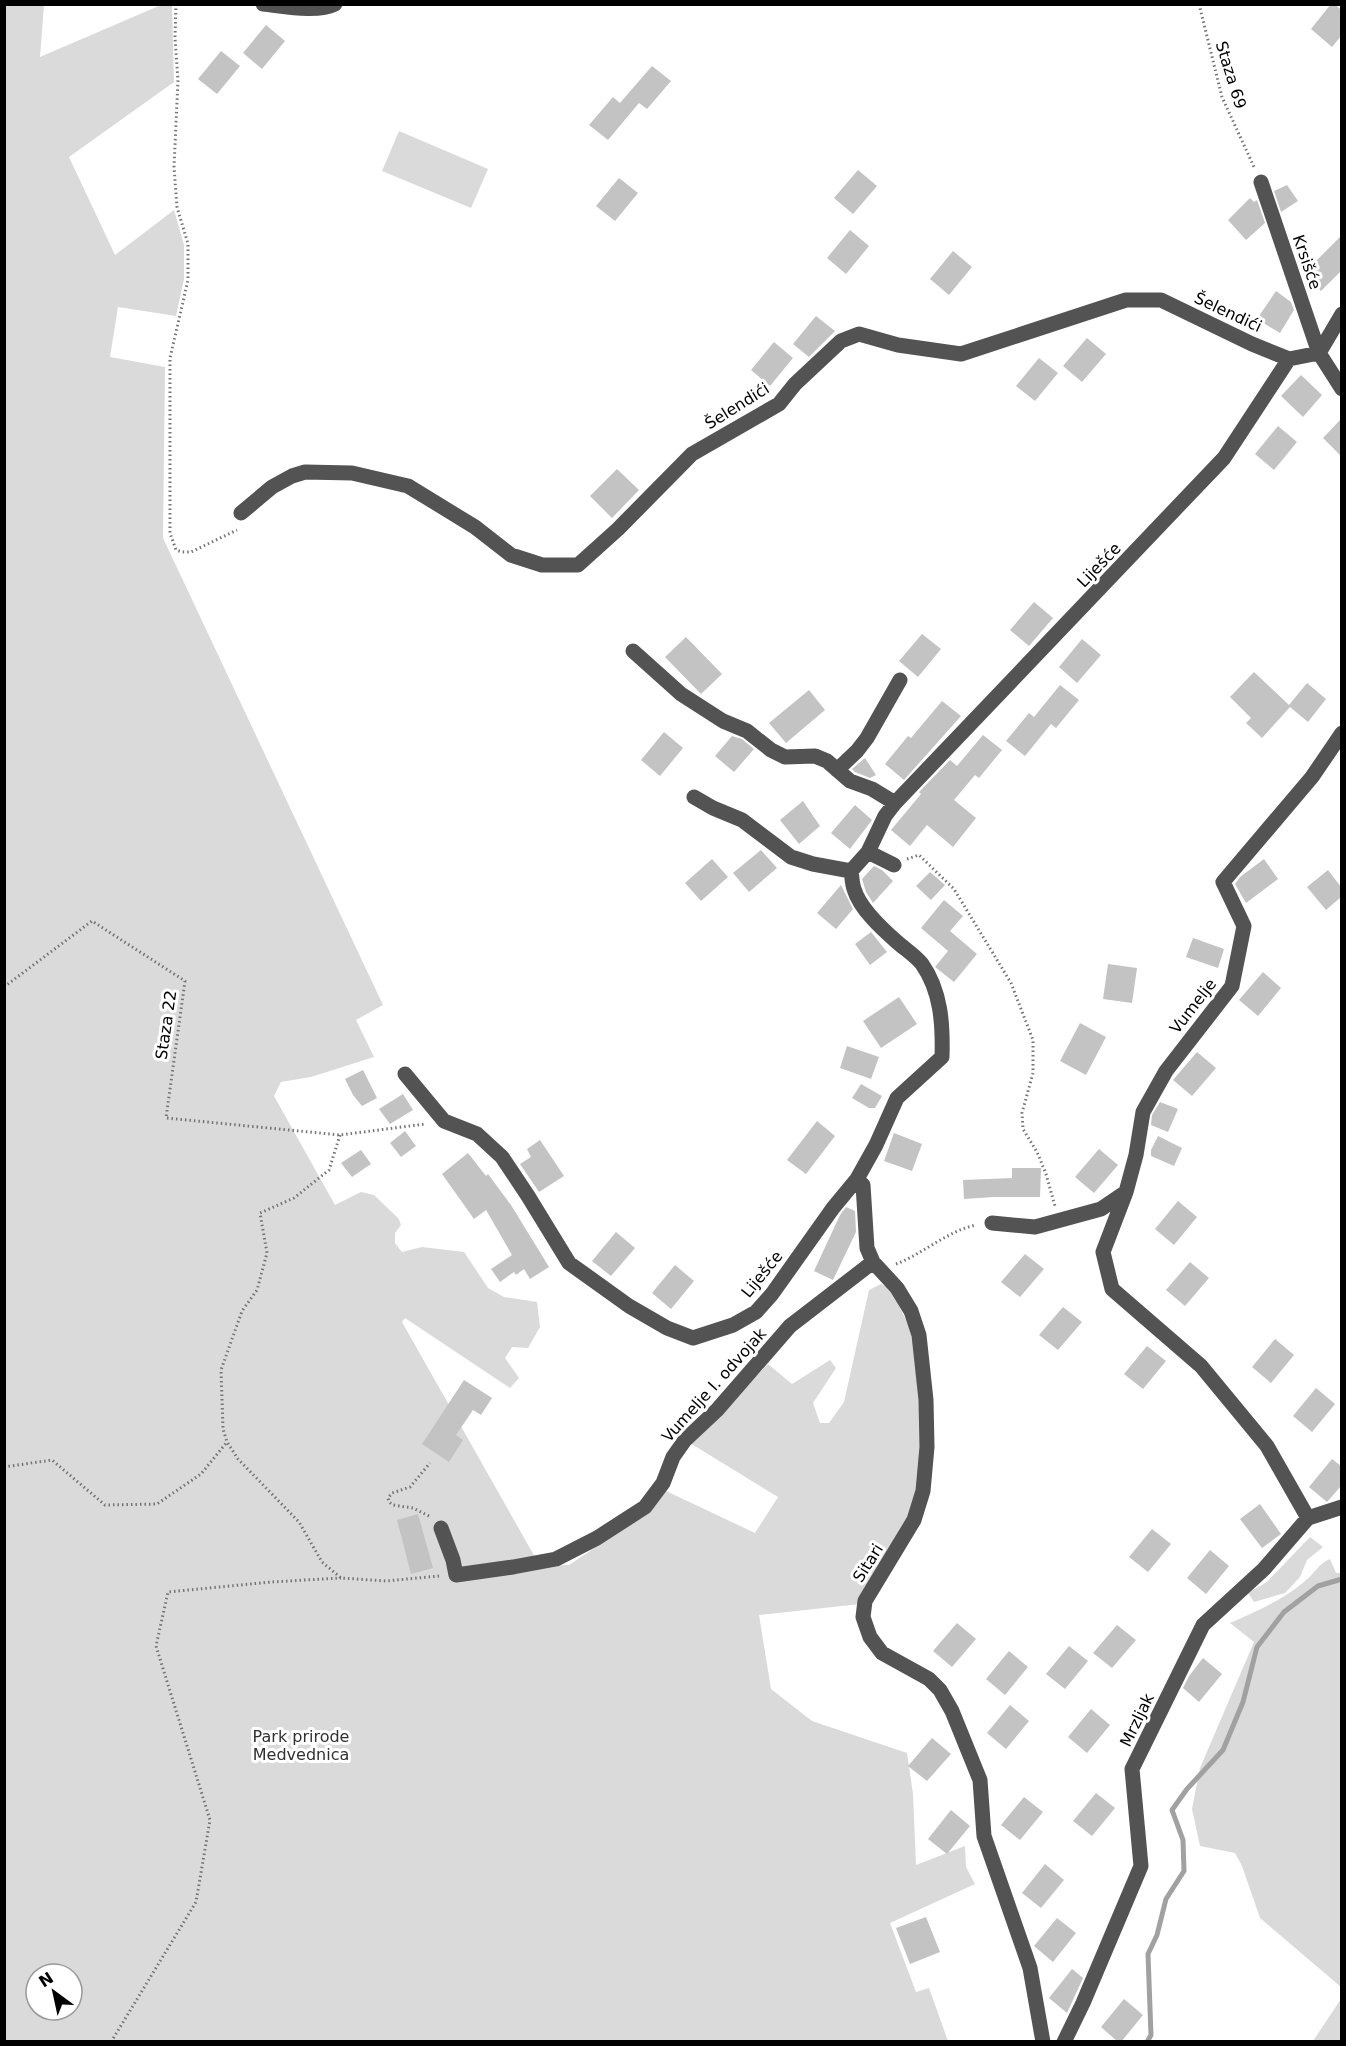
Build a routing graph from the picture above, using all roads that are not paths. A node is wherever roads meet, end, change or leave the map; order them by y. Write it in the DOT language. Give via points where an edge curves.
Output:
graph roads {
  1 [pos="263,4"];
  2 [pos="335,4"];
  3 [pos="1262,182"];
  4 [pos="1341,314"];
  5 [pos="1319,353"];
  6 [pos="1289,359"];
  7 [pos="1341,389"];
  8 [pos="241,513"];
  9 [pos="633,651"];
  10 [pos="900,680"];
  11 [pos="1341,733"];
  12 [pos="837,770"];
  13 [pos="694,797"];
  14 [pos="895,802"];
  15 [pos="868,852"];
  16 [pos="894,865"];
  17 [pos="851,871"];
  18 [pos="405,1074"];
  19 [pos="857,1179"];
  20 [pos="1126,1192"];
  21 [pos="992,1223"];
  22 [pos="877,1266"];
  23 [pos="1341,1507"];
  24 [pos="1308,1518"];
  25 [pos="441,1528"];
  26 [pos="1043,2042"];
  27 [pos="1064,2042"];
  1 -- 2 [label="street" via="299,8"];
  3 -- 5 [label="street, Krsišće"];
  4 -- 5 [label="street"];
  5 -- 6 [label="street"];
  5 -- 7 [label="street, Krsišće"];
  6 -- 8 [label="street, Šelendići" via="1161,300 1126,300 961,354 898,345 859,334 841,341 779,404 692,454 578,565 542,565 512,555 476,527 408,486 352,473 299,474 272,488"];
  6 -- 14 [label="street, Liješće" via="1224,458"];
  9 -- 12 [label="street" via="681,694 723,721 747,731 771,750 785,757 815,756"];
  10 -- 12 [label="street" via="867,738"];
  11 -- 20 [label="street, Vumelje" via="1312,777 1223,882 1244,926 1232,986 1166,1071 1143,1112"];
  12 -- 14 [label="street" via="850,781"];
  13 -- 17 [label="street" via="742,820 791,857"];
  14 -- 15 [label="street, Liješće"];
  15 -- 16 [label="street"];
  15 -- 17 [label="street, Liješće"];
  17 -- 19 [label="street, Liješće" via="854,890 865,909 920,961 931,978 939,1002 942,1034 942,1057 897,1098"];
  18 -- 19 [label="street, Liješće" via="444,1121 477,1134 502,1157 570,1263 628,1306 693,1338 733,1325 756,1312"];
  19 -- 22 [label="street, Sitari" via="863,1185 867,1248"];
  20 -- 21 [label="street" via="1101,1209 1035,1227"];
  20 -- 24 [label="street, Vumelje" via="1103,1252 1112,1289 1201,1366 1267,1446"];
  22 -- 25 [label="street, Vumelje I. odvojak" via="790,1326 717,1410 685,1440 663,1483 645,1507 597,1538 556,1559 456,1575"];
  22 -- 26 [label="street, Sitari" via="897,1288 919,1335 927,1447 923,1491 914,1520 865,1601 863,1617 870,1637 882,1653 928,1679 952,1710 980,1780 984,1836 1030,1968"];
  23 -- 24 [label="street"];
  24 -- 27 [label="street, Mrzljak" via="1264,1569 1203,1625 1132,1769 1141,1866"];
}
